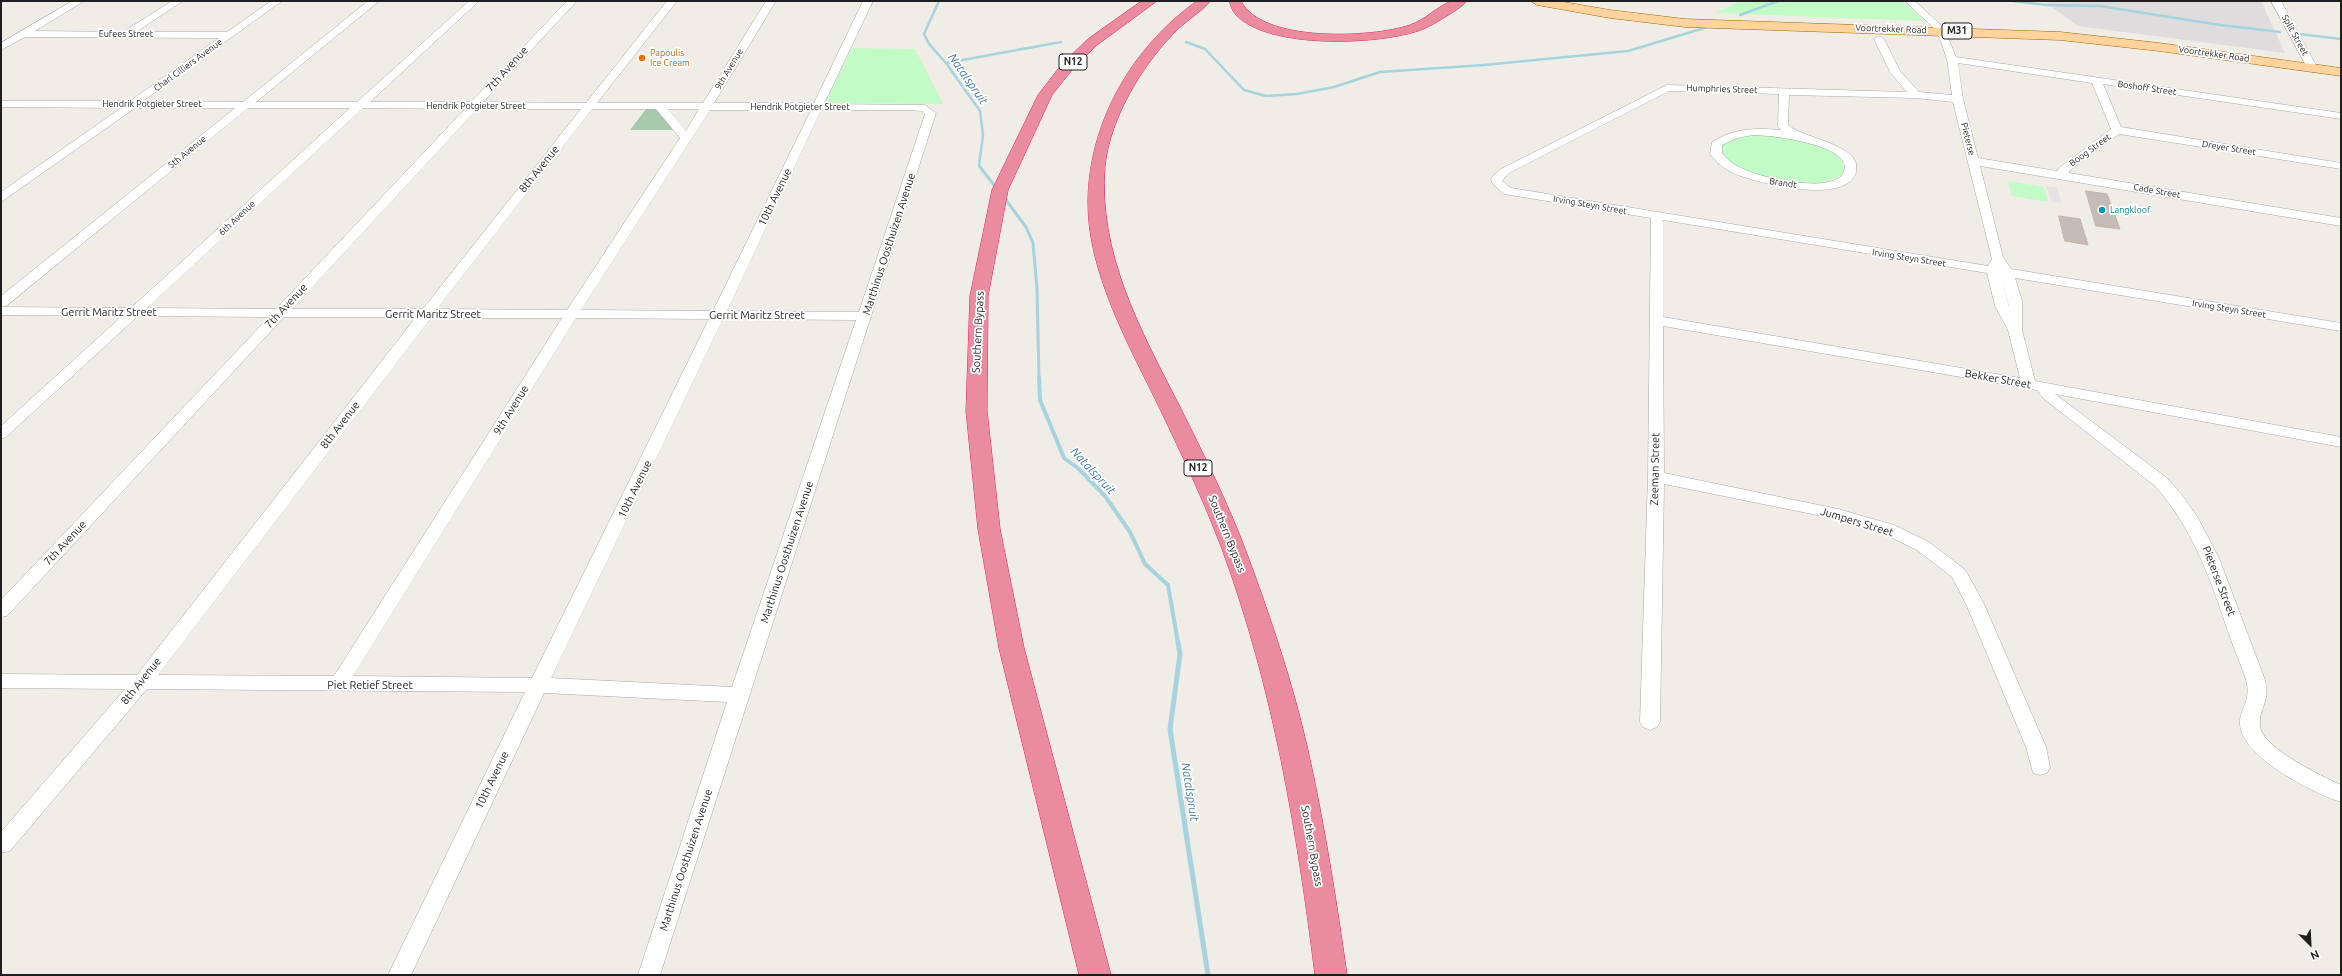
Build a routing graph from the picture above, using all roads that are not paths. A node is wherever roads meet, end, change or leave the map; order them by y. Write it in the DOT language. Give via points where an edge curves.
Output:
graph roads {
  1 [pos="79,1"];
  2 [pos="178,1"];
  3 [pos="277,1"];
  4 [pos="374,1"];
  5 [pos="474,1"];
  6 [pos="572,1"];
  7 [pos="672,1"];
  8 [pos="771,1"];
  9 [pos="868,1"];
  10 [pos="1127,1"];
  11 [pos="1151,1"];
  12 [pos="1205,1"];
  13 [pos="1235,1"];
  14 [pos="1537,1"];
  15 [pos="1568,1"];
  16 [pos="1910,1"];
  17 [pos="2276,1"];
  18 [pos="1456,3"];
  19 [pos="1937,27"];
  20 [pos="23,34"];
  21 [pos="126,34"];
  22 [pos="230,35"];
  23 [pos="1879,38"];
  24 [pos="1,47"];
  25 [pos="1952,59"];
  26 [pos="2311,65"];
  27 [pos="2341,65"];
  28 [pos="2341,72"];
  29 [pos="2096,80"];
  30 [pos="1784,91"];
  31 [pos="1045,94"];
  32 [pos="1916,95"];
  33 [pos="1958,99"];
  34 [pos="1,104"];
  35 [pos="18,104"];
  36 [pos="132,104"];
  37 [pos="246,105"];
  38 [pos="362,105"];
  39 [pos="475,105"];
  40 [pos="589,106"];
  41 [pos="659,106"];
  42 [pos="707,106"];
  43 [pos="818,107"];
  44 [pos="1,115"];
  45 [pos="2341,116"];
  46 [pos="700,117"];
  47 [pos="672,122"];
  48 [pos="1779,129"];
  49 [pos="927,130"];
  50 [pos="2117,130"];
  51 [pos="686,138"];
  52 [pos="1973,161"];
  53 [pos="2341,166"];
  54 [pos="1505,171"];
  55 [pos="2063,176"];
  56 [pos="1,198"];
  57 [pos="1657,217"];
  58 [pos="2341,222"];
  59 [pos="1997,257"];
  60 [pos="1993,271"];
  61 [pos="2008,274"];
  62 [pos="1,303"];
  63 [pos="1,311"];
  64 [pos="134,313"];
  65 [pos="280,313"];
  66 [pos="426,315"];
  67 [pos="571,315"];
  68 [pos="718,315"];
  69 [pos="865,316"];
  70 [pos="1655,320"];
  71 [pos="2341,327"];
  72 [pos="2015,330"];
  73 [pos="2035,385"];
  74 [pos="1,434"];
  75 [pos="2341,442"];
  76 [pos="1656,478"];
  77 [pos="1,611"];
  78 [pos="1,681"];
  79 [pos="141,683"];
  80 [pos="338,685"];
  81 [pos="538,685"];
  82 [pos="739,695"];
  83 [pos="1650,722"];
  84 [pos="2040,767"];
  85 [pos="2341,794"];
  86 [pos="3,845"];
  87 [pos="398,975"];
  88 [pos="650,975"];
  89 [pos="1095,975"];
  90 [pos="1331,975"];
  1 -- 20 [label="street"];
  2 -- 21 [label="street"];
  3 -- 22 [label="street, Charl Cilliers Avenue"];
  4 -- 37 [label="street, 5th Avenue"];
  5 -- 38 [label="street, 6th Avenue"];
  6 -- 39 [label="street, 7th Avenue"];
  7 -- 40 [label="street, 8th Avenue"];
  8 -- 42 [label="street, 9th Avenue"];
  9 -- 43 [label="street, 10th Avenue"];
  10 -- 31 [label="highway" via="1064,58"];
  11 -- 31 [label="highway, Southern Bypass / N12" via="1080,54"];
  12 -- 90 [label="highway, Southern Bypass / N12" via="1180,18 1160,38 1118,98 1107,124 1096,174 1098,235 1122,314 1215,502 1258,621 1292,744 1318,875"];
  13 -- 18 [label="highway" via="1239,12 1257,24 1284,31 1336,38 1377,36 1408,30 1432,20"];
  14 -- 19 [label="main road, Voortrekker Road / M31" via="1610,14 1685,23"];
  15 -- 19 [label="main road, Voortrekker Road / M31" via="1671,15"];
  16 -- 19 [label="street"];
  17 -- 26 [label="street, Split Street"];
  19 -- 25 [label="street, Pieterse"];
  19 -- 26 [label="main road, Voortrekker Road / M31" via="2010,25 2071,30"];
  20 -- 21 [label="street, Eufees Street"];
  20 -- 24 [label="street"];
  21 -- 22 [label="street, Eufees Street"];
  22 -- 36 [label="street, Charl Cilliers Avenue"];
  23 -- 32 [label="street" via="1895,72"];
  25 -- 29 [label="street, Boshoff Street"];
  25 -- 33 [label="street, Pieterse"];
  26 -- 27 [label="main road, Voortrekker Road / M31"];
  26 -- 28 [label="main road, Voortrekker Road / M31"];
  29 -- 45 [label="street, Boshoff Street"];
  29 -- 50 [label="street, Boog Street"];
  30 -- 32 [label="street, Humphries Street"];
  30 -- 48 [label="street"];
  30 -- 54 [label="street, Humphries Street" via="1664,89"];
  31 -- 89 [label="highway, Southern Bypass / N12" via="1017,144 997,199 987,242 976,344 976,398 988,521 1009,635"];
  32 -- 33 [label="street, Humphries Street"];
  33 -- 52 [label="street, Pieterse"];
  34 -- 35 [label="street, Hendrik Potgieter Street"];
  35 -- 36 [label="street, Hendrik Potgieter Street"];
  35 -- 44 [label="street"];
  36 -- 37 [label="street, Hendrik Potgieter Street"];
  36 -- 56 [label="street, Charl Cilliers Avenue"];
  37 -- 38 [label="street, Hendrik Potgieter Street"];
  37 -- 62 [label="street, 5th Avenue"];
  38 -- 39 [label="street, Hendrik Potgieter Street"];
  38 -- 64 [label="street, 6th Avenue"];
  39 -- 40 [label="street, Hendrik Potgieter Street"];
  39 -- 65 [label="street, 7th Avenue"];
  40 -- 41 [label="street, Hendrik Potgieter Street"];
  40 -- 66 [label="street, 8th Avenue"];
  41 -- 42 [label="street, Hendrik Potgieter Street"];
  41 -- 47 [label="street"];
  42 -- 43 [label="street, Hendrik Potgieter Street"];
  42 -- 46 [label="street, 9th Avenue"];
  43 -- 49 [label="street, Hendrik Potgieter Street" via="925,108 932,113"];
  43 -- 68 [label="street, 10th Avenue"];
  46 -- 47 [label="street"];
  46 -- 51 [label="street, 9th Avenue"];
  47 -- 51 [label="street"];
  48 -- 48 [label="street, Brandt" via="1733,134 1716,144 1716,154 1741,173 1787,184 1823,186 1845,180 1850,174 1849,161 1842,154 1830,147"];
  49 -- 69 [label="street, Marthinus Oosthuizen Avenue"];
  50 -- 53 [label="street, Dreyer Street"];
  50 -- 55 [label="street, Boog Street" via="2062,170"];
  51 -- 67 [label="street, 9th Avenue"];
  52 -- 55 [label="street, Cade Street"];
  52 -- 59 [label="street, Pieterse"];
  54 -- 57 [label="street, Irving Steyn Street" via="1496,181 1508,191"];
  55 -- 58 [label="street, Cade Street"];
  57 -- 60 [label="street, Irving Steyn Street"];
  57 -- 70 [label="street, Zeeman Street"];
  59 -- 60 [label="street, Pieterse"];
  59 -- 61 [label="street, Pieterse"];
  60 -- 61 [label="street, Irving Steyn Street"];
  60 -- 72 [label="street, Pieterse" via="2002,306"];
  61 -- 71 [label="street, Irving Steyn Street"];
  61 -- 72 [label="street, Pieterse" via="2018,312"];
  63 -- 64 [label="street, Gerrit Maritz Street"];
  64 -- 65 [label="street, Gerrit Maritz Street"];
  64 -- 74 [label="street, 6th Avenue"];
  65 -- 66 [label="street, Gerrit Maritz Street"];
  65 -- 77 [label="street, 7th Avenue"];
  66 -- 67 [label="street, Gerrit Maritz Street"];
  66 -- 79 [label="street, 8th Avenue"];
  67 -- 68 [label="street, Gerrit Maritz Street"];
  67 -- 80 [label="street, 9th Avenue"];
  68 -- 69 [label="street, Gerrit Maritz Street"];
  68 -- 81 [label="street, 10th Avenue"];
  69 -- 82 [label="street, Marthinus Oosthuizen Avenue"];
  70 -- 73 [label="street, Bekker Street"];
  70 -- 76 [label="street, Zeeman Street"];
  72 -- 73 [label="street, Pieterse"];
  73 -- 75 [label="street, Bekker Street"];
  73 -- 85 [label="street, Pieterse Street" via="2177,497 2202,538 2228,604 2258,693 2250,719 2250,731 2275,758"];
  76 -- 83 [label="street, Zeeman Street"];
  76 -- 84 [label="street, Jumpers Street" via="1838,514 1888,530 1923,546 1958,573 1975,604 2036,747"];
  78 -- 79 [label="street, Piet Retief Street"];
  79 -- 80 [label="street, Piet Retief Street"];
  79 -- 86 [label="street, 8th Avenue"];
  80 -- 81 [label="street, Piet Retief Street"];
  81 -- 82 [label="street, Piet Retief Street"];
  81 -- 87 [label="street, 10th Avenue"];
  82 -- 88 [label="street, Marthinus Oosthuizen Avenue"];
}
